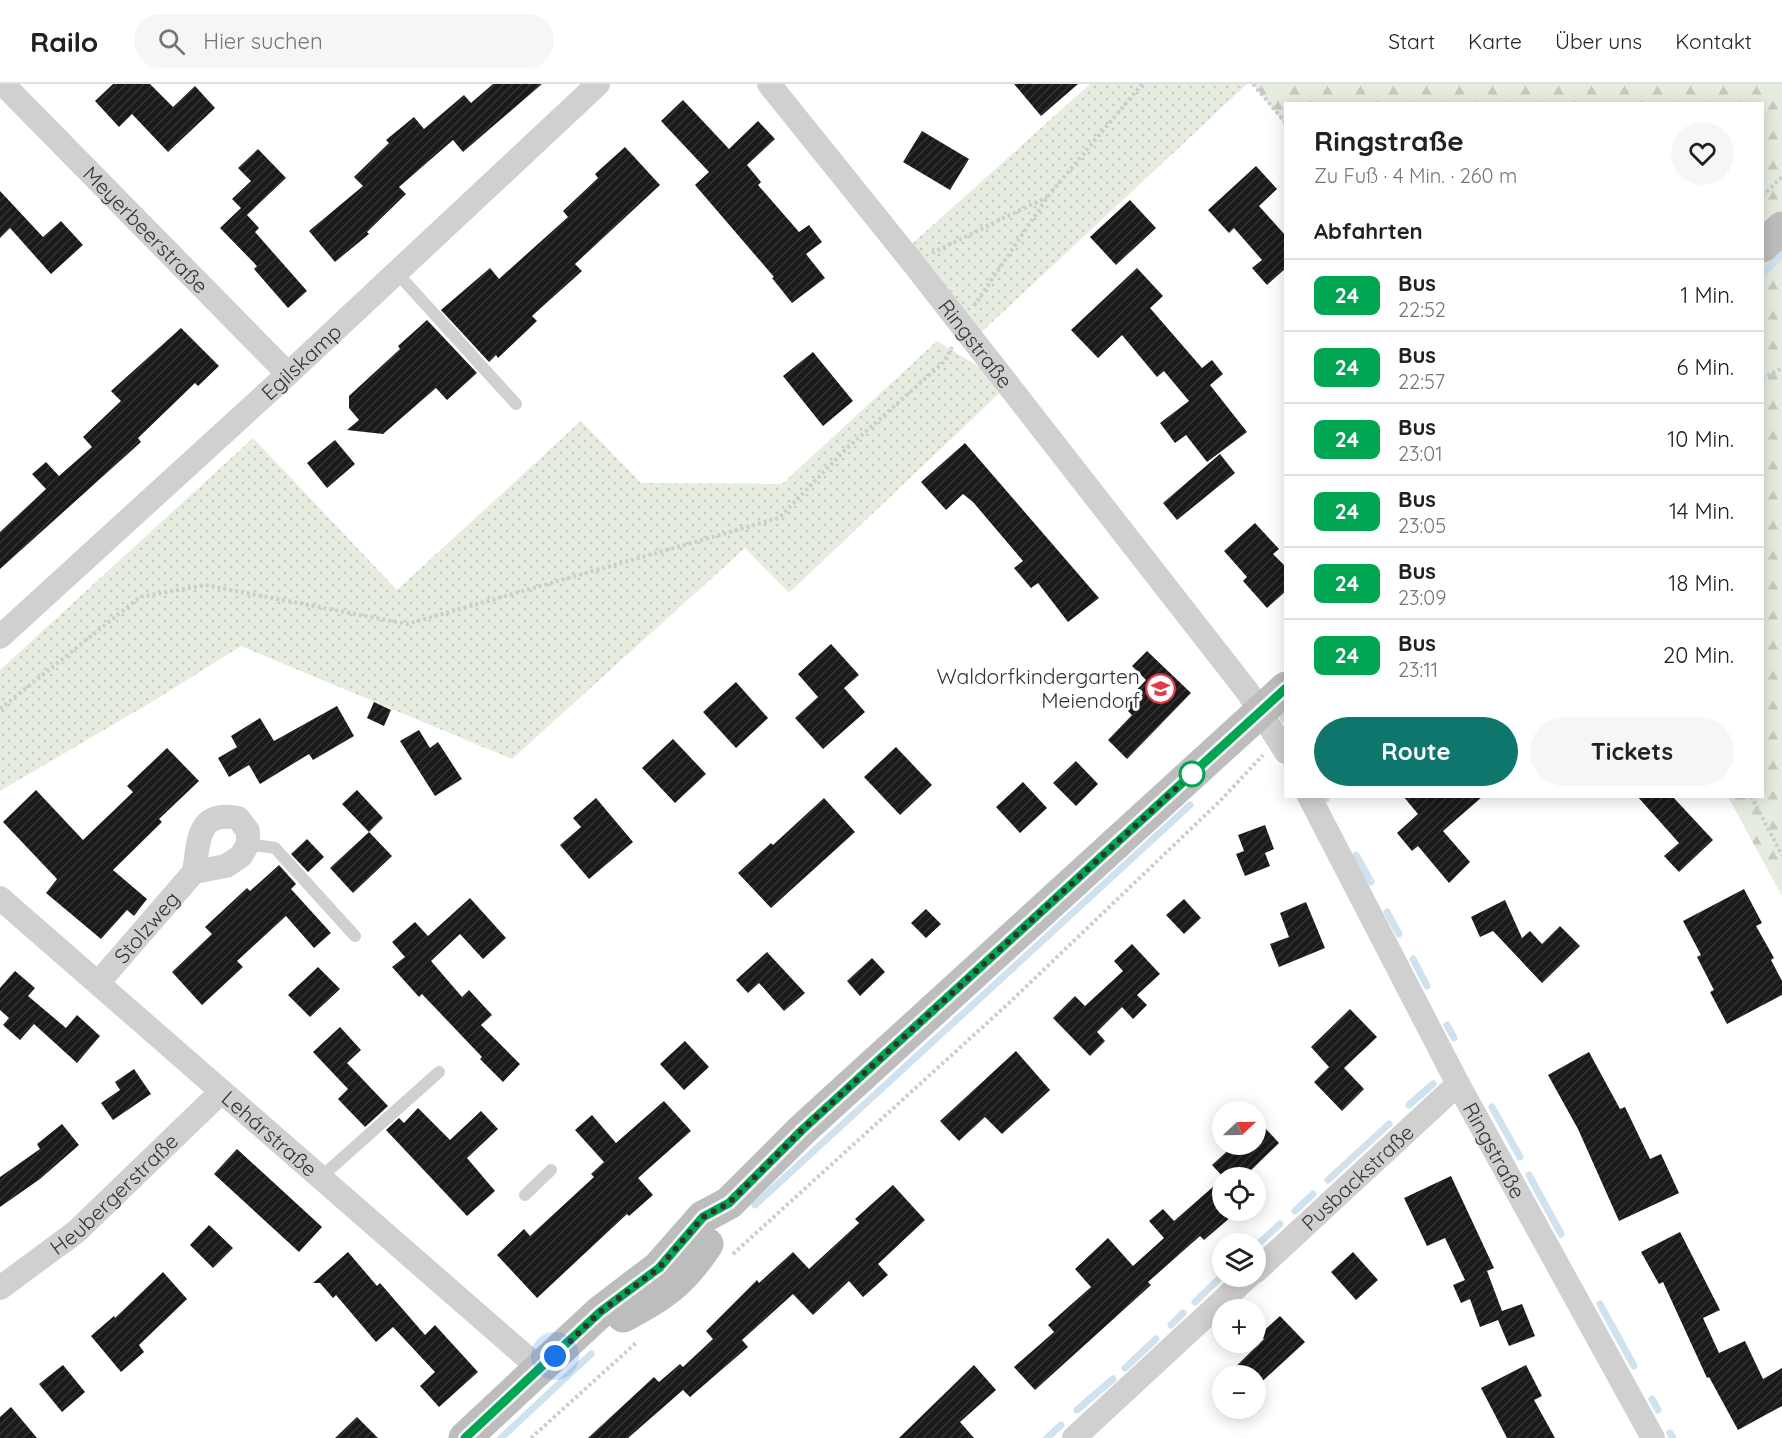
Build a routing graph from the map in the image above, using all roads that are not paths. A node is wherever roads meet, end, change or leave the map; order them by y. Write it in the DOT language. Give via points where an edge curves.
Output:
graph roads {
  1 [pos="3,84"];
  2 [pos="598,84"];
  3 [pos="769,84"];
  4 [pos="1782,228"];
  5 [pos="1764,244"];
  6 [pos="397,273"];
  7 [pos="288,374"];
  8 [pos="516,404"];
  9 [pos="0,637"];
  10 [pos="1284,690"];
  11 [pos="1262,711"];
  12 [pos="1282,745"];
  13 [pos="1310,798"];
  14 [pos="248,844"];
  15 [pos="194,872"];
  16 [pos="0,898"];
  17 [pos="355,936"];
  18 [pos="98,983"];
  19 [pos="439,1072"];
  20 [pos="1458,1084"];
  21 [pos="221,1092"];
  22 [pos="551,1170"];
  23 [pos="320,1178"];
  24 [pos="525,1195"];
  25 [pos="1266,1261"];
  26 [pos="1237,1287"];
  27 [pos="0,1288"];
  28 [pos="540,1370"];
  29 [pos="465,1438"];
  30 [pos="1074,1438"];
  31 [pos="1653,1438"];
  1 -- 7 [label="street, Meyerbeerstraße"];
  2 -- 6 [label="street, Egilskamp"];
  3 -- 11 [label="street, Ringstraße"];
  4 -- 5 [label="street"];
  6 -- 7 [label="street, Egilskamp"];
  6 -- 8 [label="lane"];
  7 -- 9 [label="street, Egilskamp"];
  10 -- 11 [label="street"];
  11 -- 12 [label="street, Ringstraße"];
  11 -- 28 [label="street" via="802,1130 729,1203 716,1231 676,1284 649,1304 570,1342"];
  13 -- 20 [label="street, Ringstraße"];
  14 -- 15 [label="street, Stolzweg" via="242,856 226,866"];
  14 -- 15 [label="street, Stolzweg" via="248,831 238,819 223,815 211,818 203,826"];
  14 -- 17 [label="lane" via="275,848"];
  15 -- 18 [label="street, Stolzweg"];
  16 -- 18 [label="street, Lehárstraße"];
  18 -- 21 [label="street, Lehárstraße"];
  19 -- 23 [label="lane"];
  20 -- 25 [label="street, Pusbackstraße"];
  20 -- 31 [label="street, Ringstraße"];
  21 -- 23 [label="street, Lehárstraße"];
  21 -- 27 [label="street, Heubergerstraße" via="76,1232"];
  22 -- 24 [label="lane"];
  23 -- 28 [label="street, Lehárstraße"];
  26 -- 30 [label="street"];
  28 -- 29 [label="street"];
}
